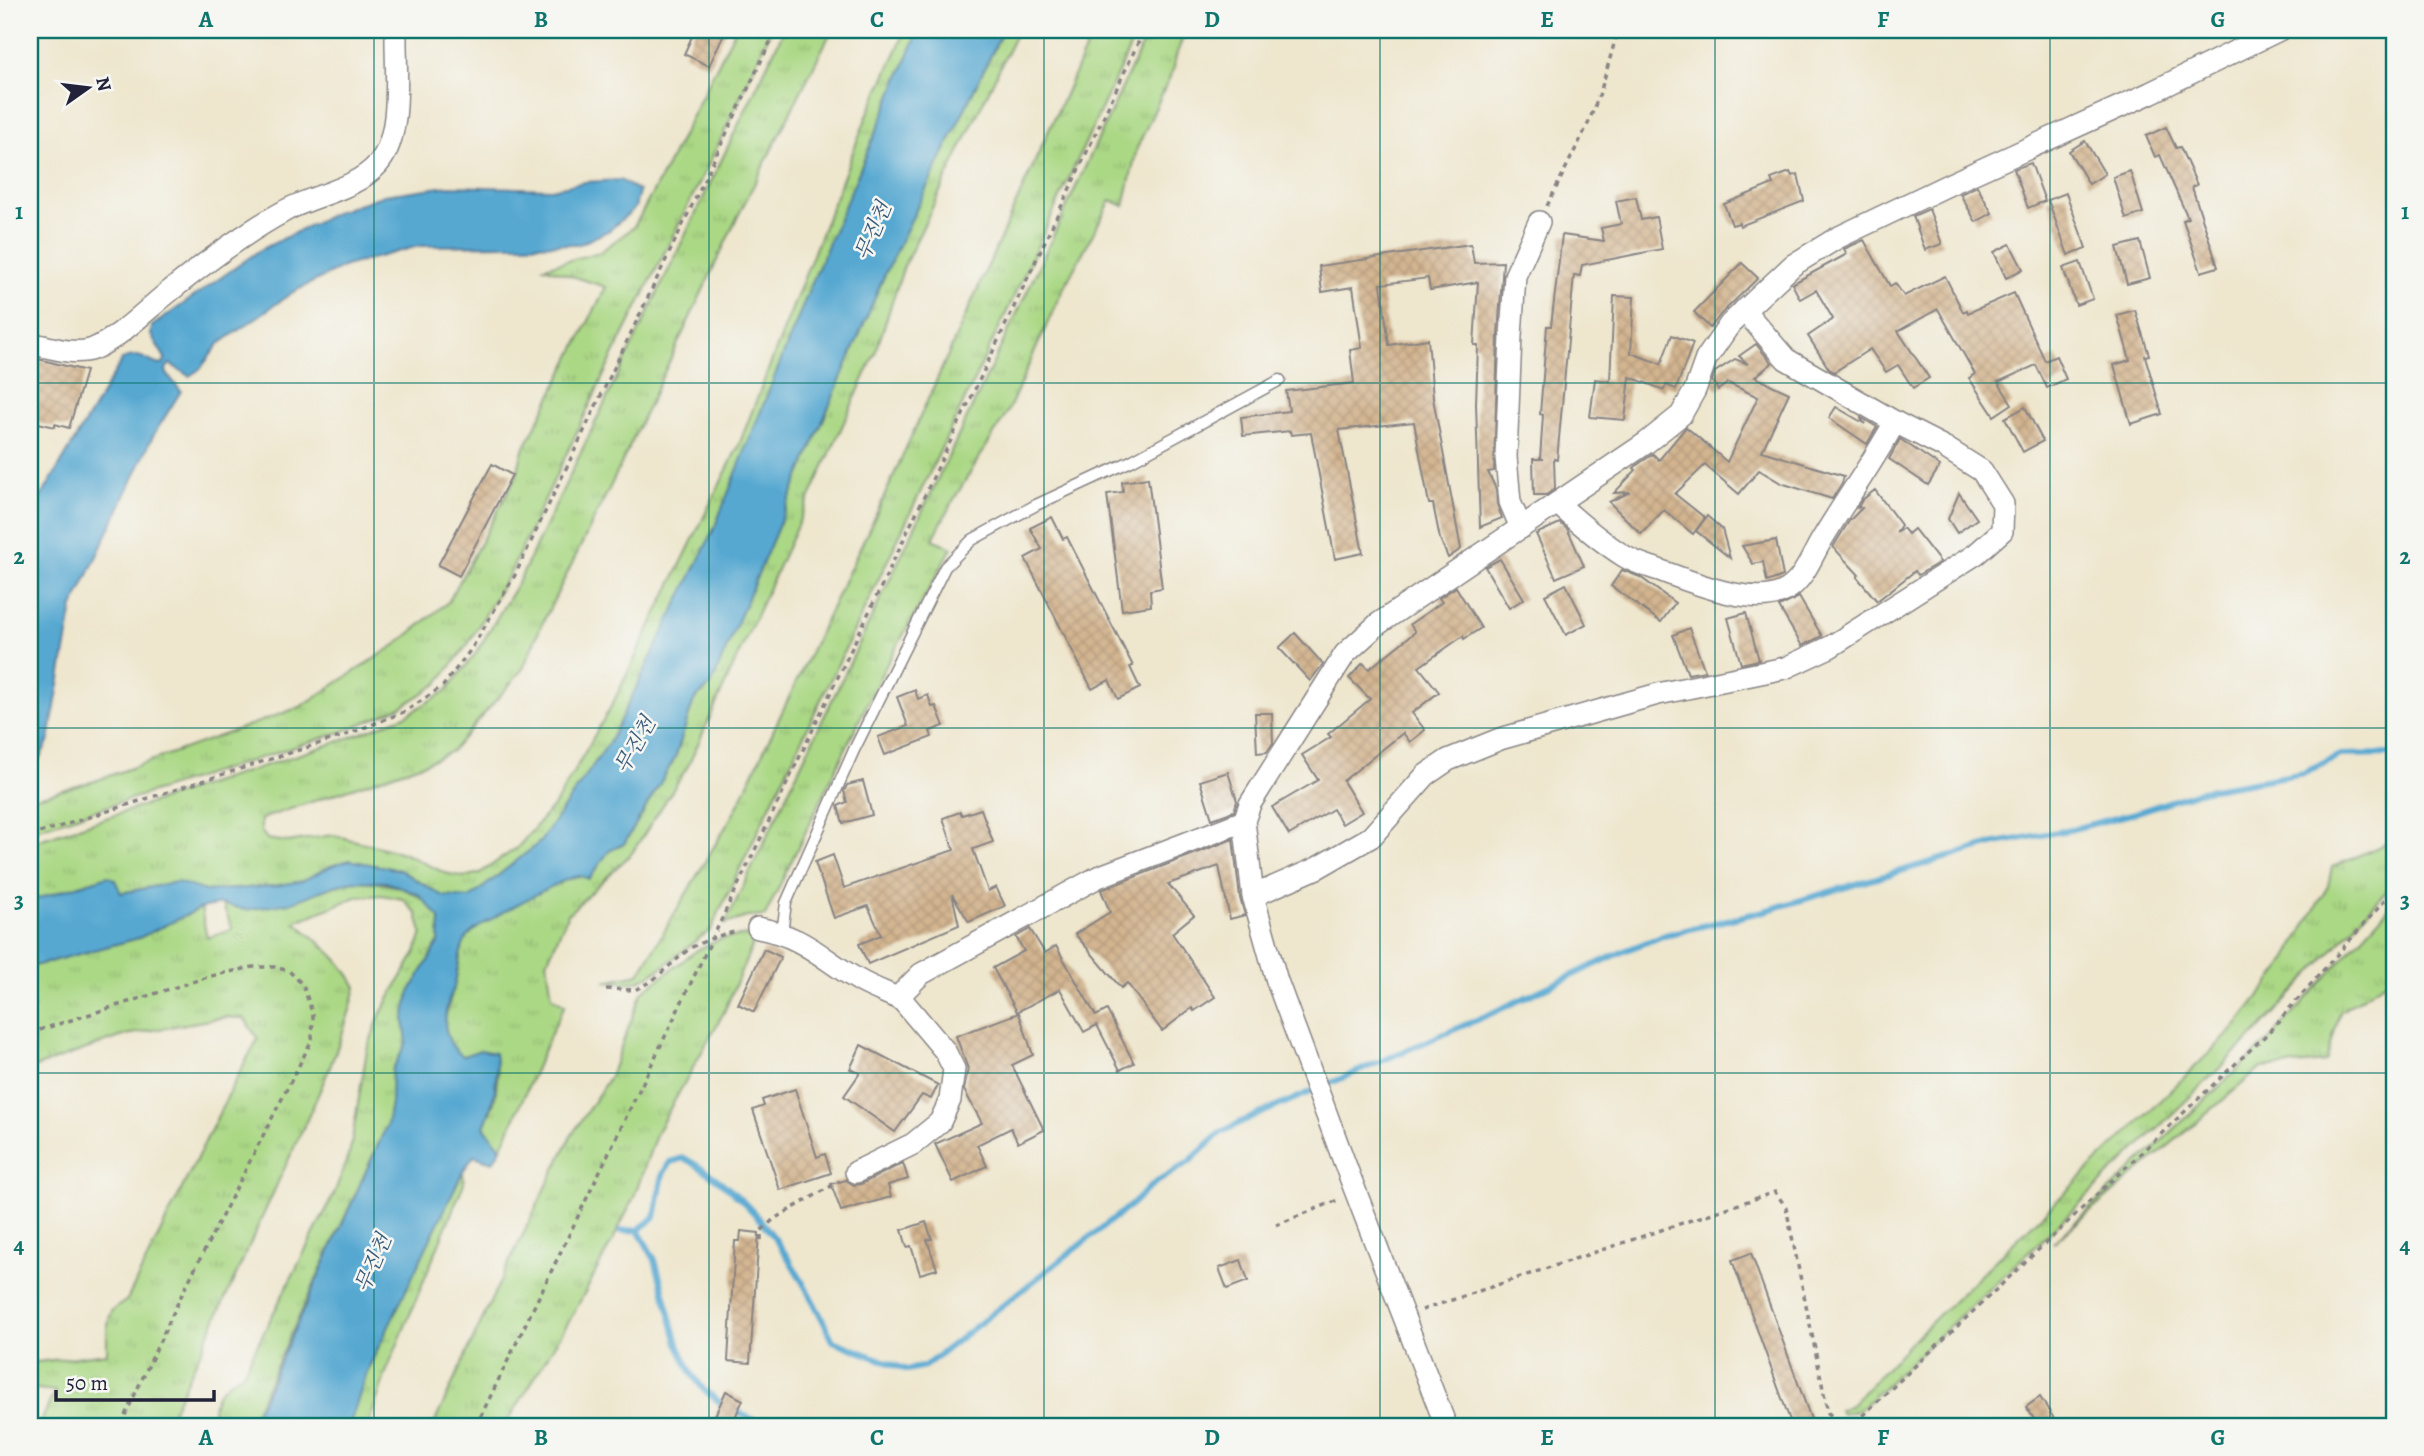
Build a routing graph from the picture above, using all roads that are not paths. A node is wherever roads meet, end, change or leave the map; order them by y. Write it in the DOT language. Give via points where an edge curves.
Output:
graph roads {
  1 [pos="396,30"];
  2 [pos="2279,30"];
  3 [pos="1539,222"];
  4 [pos="1744,310"];
  5 [pos="30,343"];
  6 [pos="1280,380"];
  7 [pos="1895,422"];
  8 [pos="1557,503"];
  9 [pos="1521,527"];
  10 [pos="1244,821"];
  11 [pos="1253,895"];
  12 [pos="758,928"];
  13 [pos="782,933"];
  14 [pos="902,1000"];
  15 [pos="856,1172"];
  16 [pos="1446,1426"];
  1 -- 5 [label="street" via="394,122 390,145 377,165 351,183 284,211 204,263 112,338 91,349 72,351"];
  2 -- 4 [label="street" via="1838,238 1793,265"];
  3 -- 9 [label="street" via="1515,276 1512,324 1506,457 1510,502"];
  4 -- 7 [label="street" via="1786,359"];
  4 -- 8 [label="street" via="1706,359 1681,415"];
  6 -- 13 [label="lane" via="972,540 946,568 854,750 786,902"];
  7 -- 8 [label="street" via="1799,581 1773,596 1735,594 1627,558"];
  7 -- 11 [label="street" via="1983,471 2003,504 2002,531 1976,554 1830,647 1785,668 1658,694 1448,760 1426,775 1371,837 1317,869"];
  8 -- 9 [label="street"];
  9 -- 10 [label="street" via="1378,624 1345,654 1250,804"];
  10 -- 11 [label="street"];
  10 -- 14 [label="street" via="1098,877 1057,898 921,974 904,991"];
  11 -- 16 [label="street" via="1278,981"];
  12 -- 13 [label="street"];
  13 -- 14 [label="street"];
  14 -- 15 [label="street" via="945,1051 954,1069 950,1100 940,1122 913,1144"];
}
